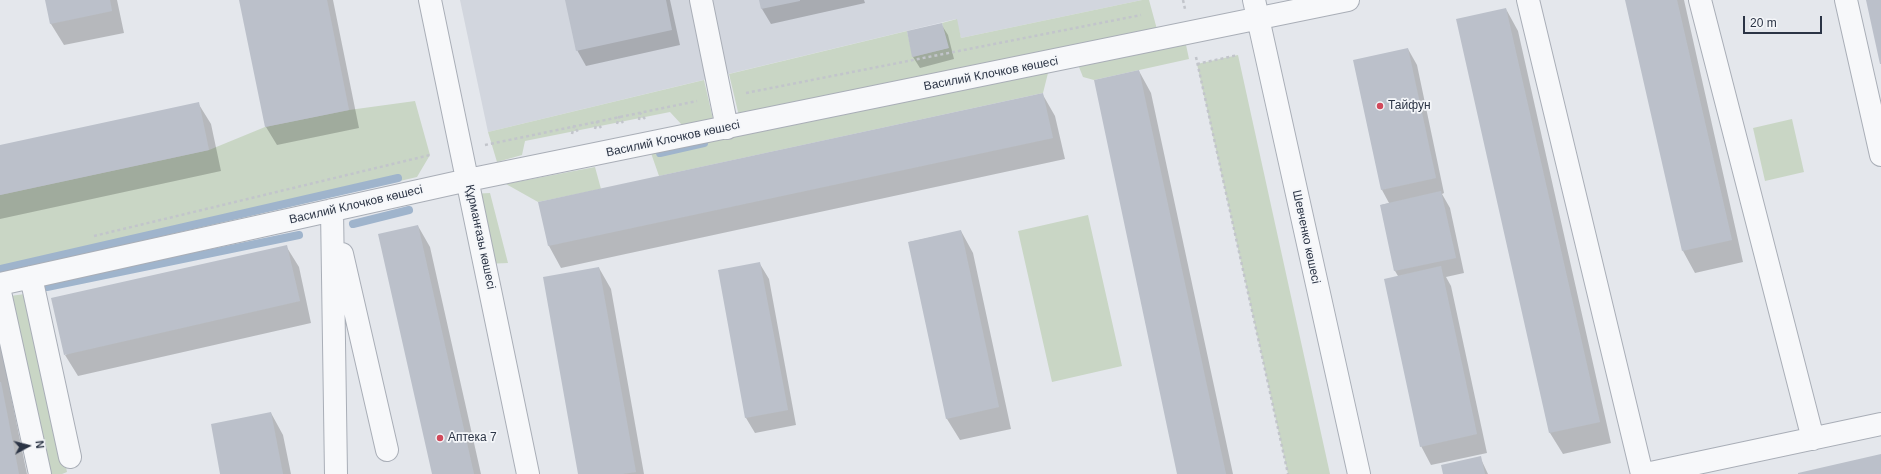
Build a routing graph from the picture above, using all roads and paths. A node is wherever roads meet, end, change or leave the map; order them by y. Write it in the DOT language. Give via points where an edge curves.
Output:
graph roads {
  1 [pos="430,0"];
  2 [pos="702,0"];
  3 [pos="1183,0"];
  4 [pos="1348,0"];
  5 [pos="1528,0"];
  6 [pos="1700,0"];
  7 [pos="1846,0"];
  8 [pos="1185,6"];
  9 [pos="1178,7"];
  10 [pos="1256,9"];
  11 [pos="1145,14"];
  12 [pos="1190,32"];
  13 [pos="1238,55"];
  14 [pos="1197,64"];
  15 [pos="721,97"];
  16 [pos="726,128"];
  17 [pos="478,147"];
  18 [pos="1881,155"];
  19 [pos="430,156"];
  20 [pos="468,180"];
  21 [pos="332,210"];
  22 [pos="92,236"];
  23 [pos="31,277"];
  24 [pos="0,284"];
  25 [pos="0,292"];
  26 [pos="1881,424"];
  27 [pos="1813,439"];
  28 [pos="386,450"];
  29 [pos="70,457"];
  30 [pos="40,474"];
  31 [pos="336,474"];
  32 [pos="528,474"];
  33 [pos="1288,474"];
  34 [pos="1359,474"];
  35 [pos="1642,474"];
  36 [pos="1646,474"];
  1 -- 20 [label="street, Құрманғазы көшесі"];
  2 -- 15 [label="street"];
  3 -- 8 [label="path"];
  4 -- 10 [label="street, Василий Клочков көшесі"];
  5 -- 35 [label="street"];
  6 -- 27 [label="street"];
  7 -- 18 [label="street"];
  8 -- 9 [label="path"];
  8 -- 12 [label="path"];
  10 -- 12 [label="street, Василий Клочков көшесі"];
  10 -- 34 [label="street, Шевченко көшесі"];
  11 -- 15 [label="path"];
  12 -- 14 [label="path"];
  12 -- 16 [label="street, Василий Клочков көшесі"];
  13 -- 14 [label="path"];
  14 -- 33 [label="path"];
  15 -- 16 [label="street"];
  15 -- 17 [label="path"];
  16 -- 20 [label="street, Василий Клочков көшесі"];
  19 -- 22 [label="path"];
  20 -- 21 [label="street, Василий Клочков көшесі"];
  20 -- 32 [label="street, Құрманғазы көшесі"];
  21 -- 23 [label="street, Василий Клочков көшесі"];
  21 -- 28 [label="street"];
  21 -- 31 [label="street"];
  23 -- 24 [label="street, Василий Клочков көшесі"];
  23 -- 29 [label="street"];
  25 -- 30 [label="street"];
  26 -- 27 [label="street"];
  27 -- 36 [label="street"];
}
